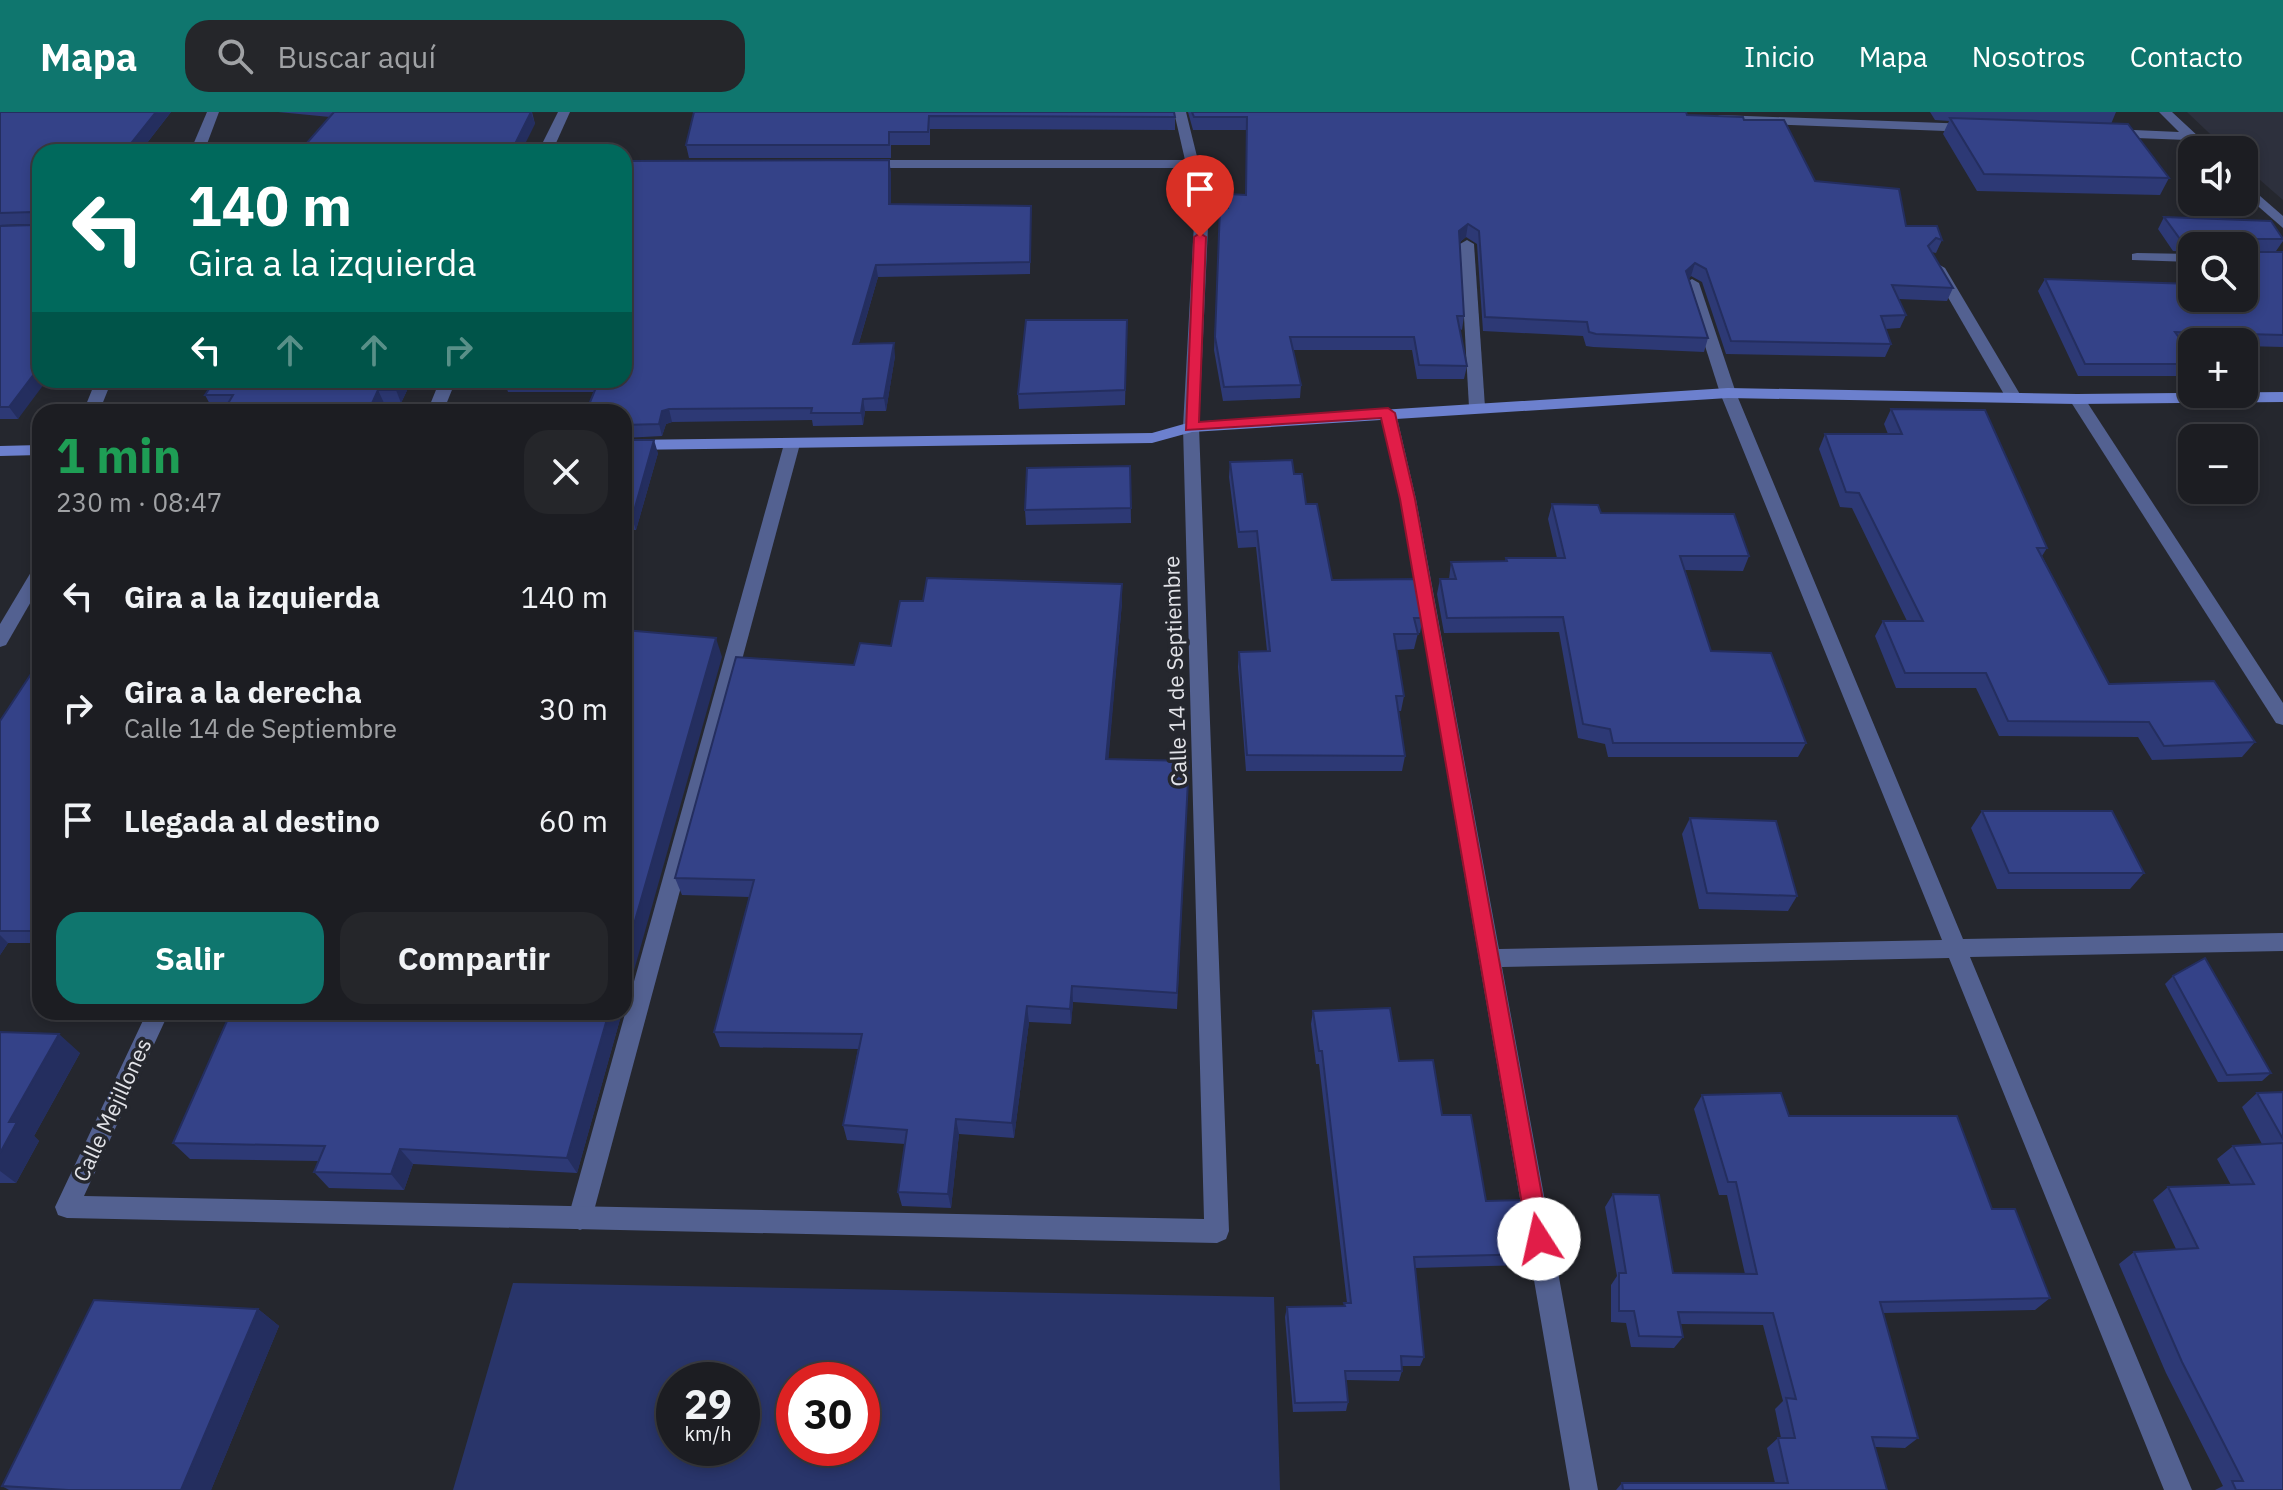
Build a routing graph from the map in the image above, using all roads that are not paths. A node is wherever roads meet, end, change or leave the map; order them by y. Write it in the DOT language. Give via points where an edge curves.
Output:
graph roads {
  1 [pos="213,112"];
  2 [pos="564,112"];
  3 [pos="1180,112"];
  4 [pos="2165,112"];
  5 [pos="1701,118"];
  6 [pos="1985,128"];
  7 [pos="2096,132"];
  8 [pos="2191,136"];
  9 [pos="200,144"];
  10 [pos="549,144"];
  11 [pos="844,164"];
  12 [pos="1191,164"];
  13 [pos="2258,200"];
  14 [pos="2283,224"];
  15 [pos="1467,244"];
  16 [pos="2137,257"];
  17 [pos="1932,258"];
  18 [pos="2178,258"];
  19 [pos="1692,283"];
  20 [pos="1728,393"];
  21 [pos="2013,396"];
  22 [pos="2283,397"];
  23 [pos="2077,399"];
  24 [pos="1477,407"];
  25 [pos="1388,413"];
  26 [pos="1191,427"];
  27 [pos="792,444"];
  28 [pos="632,445"];
  29 [pos="32,450"];
  30 [pos="0,451"];
  31 [pos="32,585"];
  32 [pos="0,640"];
  33 [pos="2283,718"];
  34 [pos="2283,942"];
  35 [pos="1956,948"];
  36 [pos="1489,958"];
  37 [pos="154,1020"];
  38 [pos="580,1218"];
  39 [pos="1584,1490"];
  40 [pos="2178,1490"];
  1 -- 9 [label="street"];
  2 -- 10 [label="street"];
  3 -- 12 [label="street, Calle 14 de Septiembre"];
  4 -- 8 [label="street"];
  5 -- 6 [label="street"];
  7 -- 8 [label="street"];
  11 -- 12 [label="street"];
  12 -- 26 [label="street, Calle 14 de Septiembre" via="1202,205"];
  13 -- 14 [label="street"];
  15 -- 24 [label="street"];
  16 -- 18 [label="street"];
  17 -- 21 [label="street"];
  19 -- 20 [label="street"];
  20 -- 21 [label="street"];
  20 -- 24 [label="street"];
  20 -- 35 [label="street"];
  21 -- 23 [label="street"];
  22 -- 23 [label="street"];
  23 -- 33 [label="street"];
  24 -- 25 [label="street"];
  25 -- 26 [label="street"];
  25 -- 36 [label="street"];
  26 -- 27 [label="street" via="1152,438"];
  26 -- 38 [label="street, Calle 14 de Septiembre" via="1217,1231"];
  27 -- 28 [label="street"];
  27 -- 38 [label="street"];
  29 -- 30 [label="street"];
  31 -- 32 [label="street"];
  34 -- 35 [label="street"];
  35 -- 36 [label="street"];
  35 -- 40 [label="street"];
  36 -- 39 [label="street"];
  37 -- 38 [label="street, Calle Mejillones" via="67,1207"];
}
